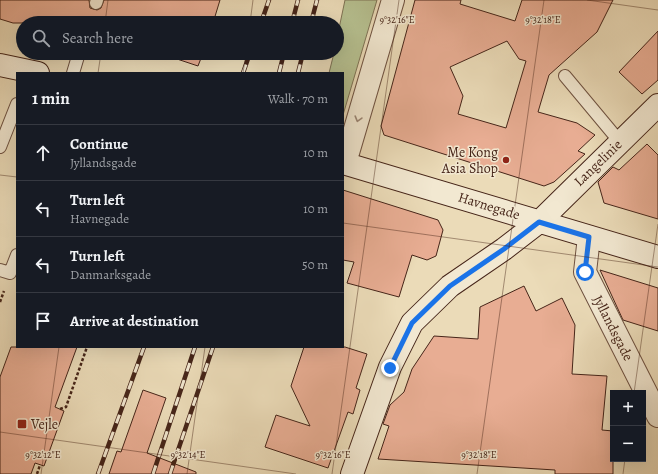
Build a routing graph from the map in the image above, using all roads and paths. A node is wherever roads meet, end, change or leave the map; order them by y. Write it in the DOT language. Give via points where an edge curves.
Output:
graph roads {
  1 [pos="393,0"];
  2 [pos="77,60"];
  3 [pos="0,66"];
  4 [pos="33,72"];
  5 [pos="73,72"];
  6 [pos="565,76"];
  7 [pos="658,105"];
  8 [pos="16,107"];
  9 [pos="620,142"];
  10 [pos="0,147"];
  11 [pos="344,163"];
  12 [pos="539,222"];
  13 [pos="589,237"];
  14 [pos="658,257"];
  15 [pos="16,258"];
  16 [pos="0,270"];
  17 [pos="87,348"];
  18 [pos="60,409"];
  19 [pos="658,416"];
  20 [pos="40,465"];
  21 [pos="37,474"];
  22 [pos="352,474"];
  1 -- 11 [label="street, one-way"];
  2 -- 5 [label="lane"];
  3 -- 4 [label="street"];
  6 -- 9 [label="lane"];
  7 -- 9 [label="street, Langelinie"];
  8 -- 10 [label="lane"];
  9 -- 12 [label="street, Langelinie"];
  11 -- 12 [label="street, Havnegade"];
  12 -- 13 [label="street, Havnegade"];
  12 -- 22 [label="street, Langelinie" via="450,286 412,323 390,368"];
  13 -- 14 [label="street, Havnegade"];
  13 -- 19 [label="street, Jyllandsgade" via="585,272"];
  15 -- 16 [label="lane" via="10,273"];
  17 -- 18 [label="path" via="66,407"];
  20 -- 21 [label="path"];
}
